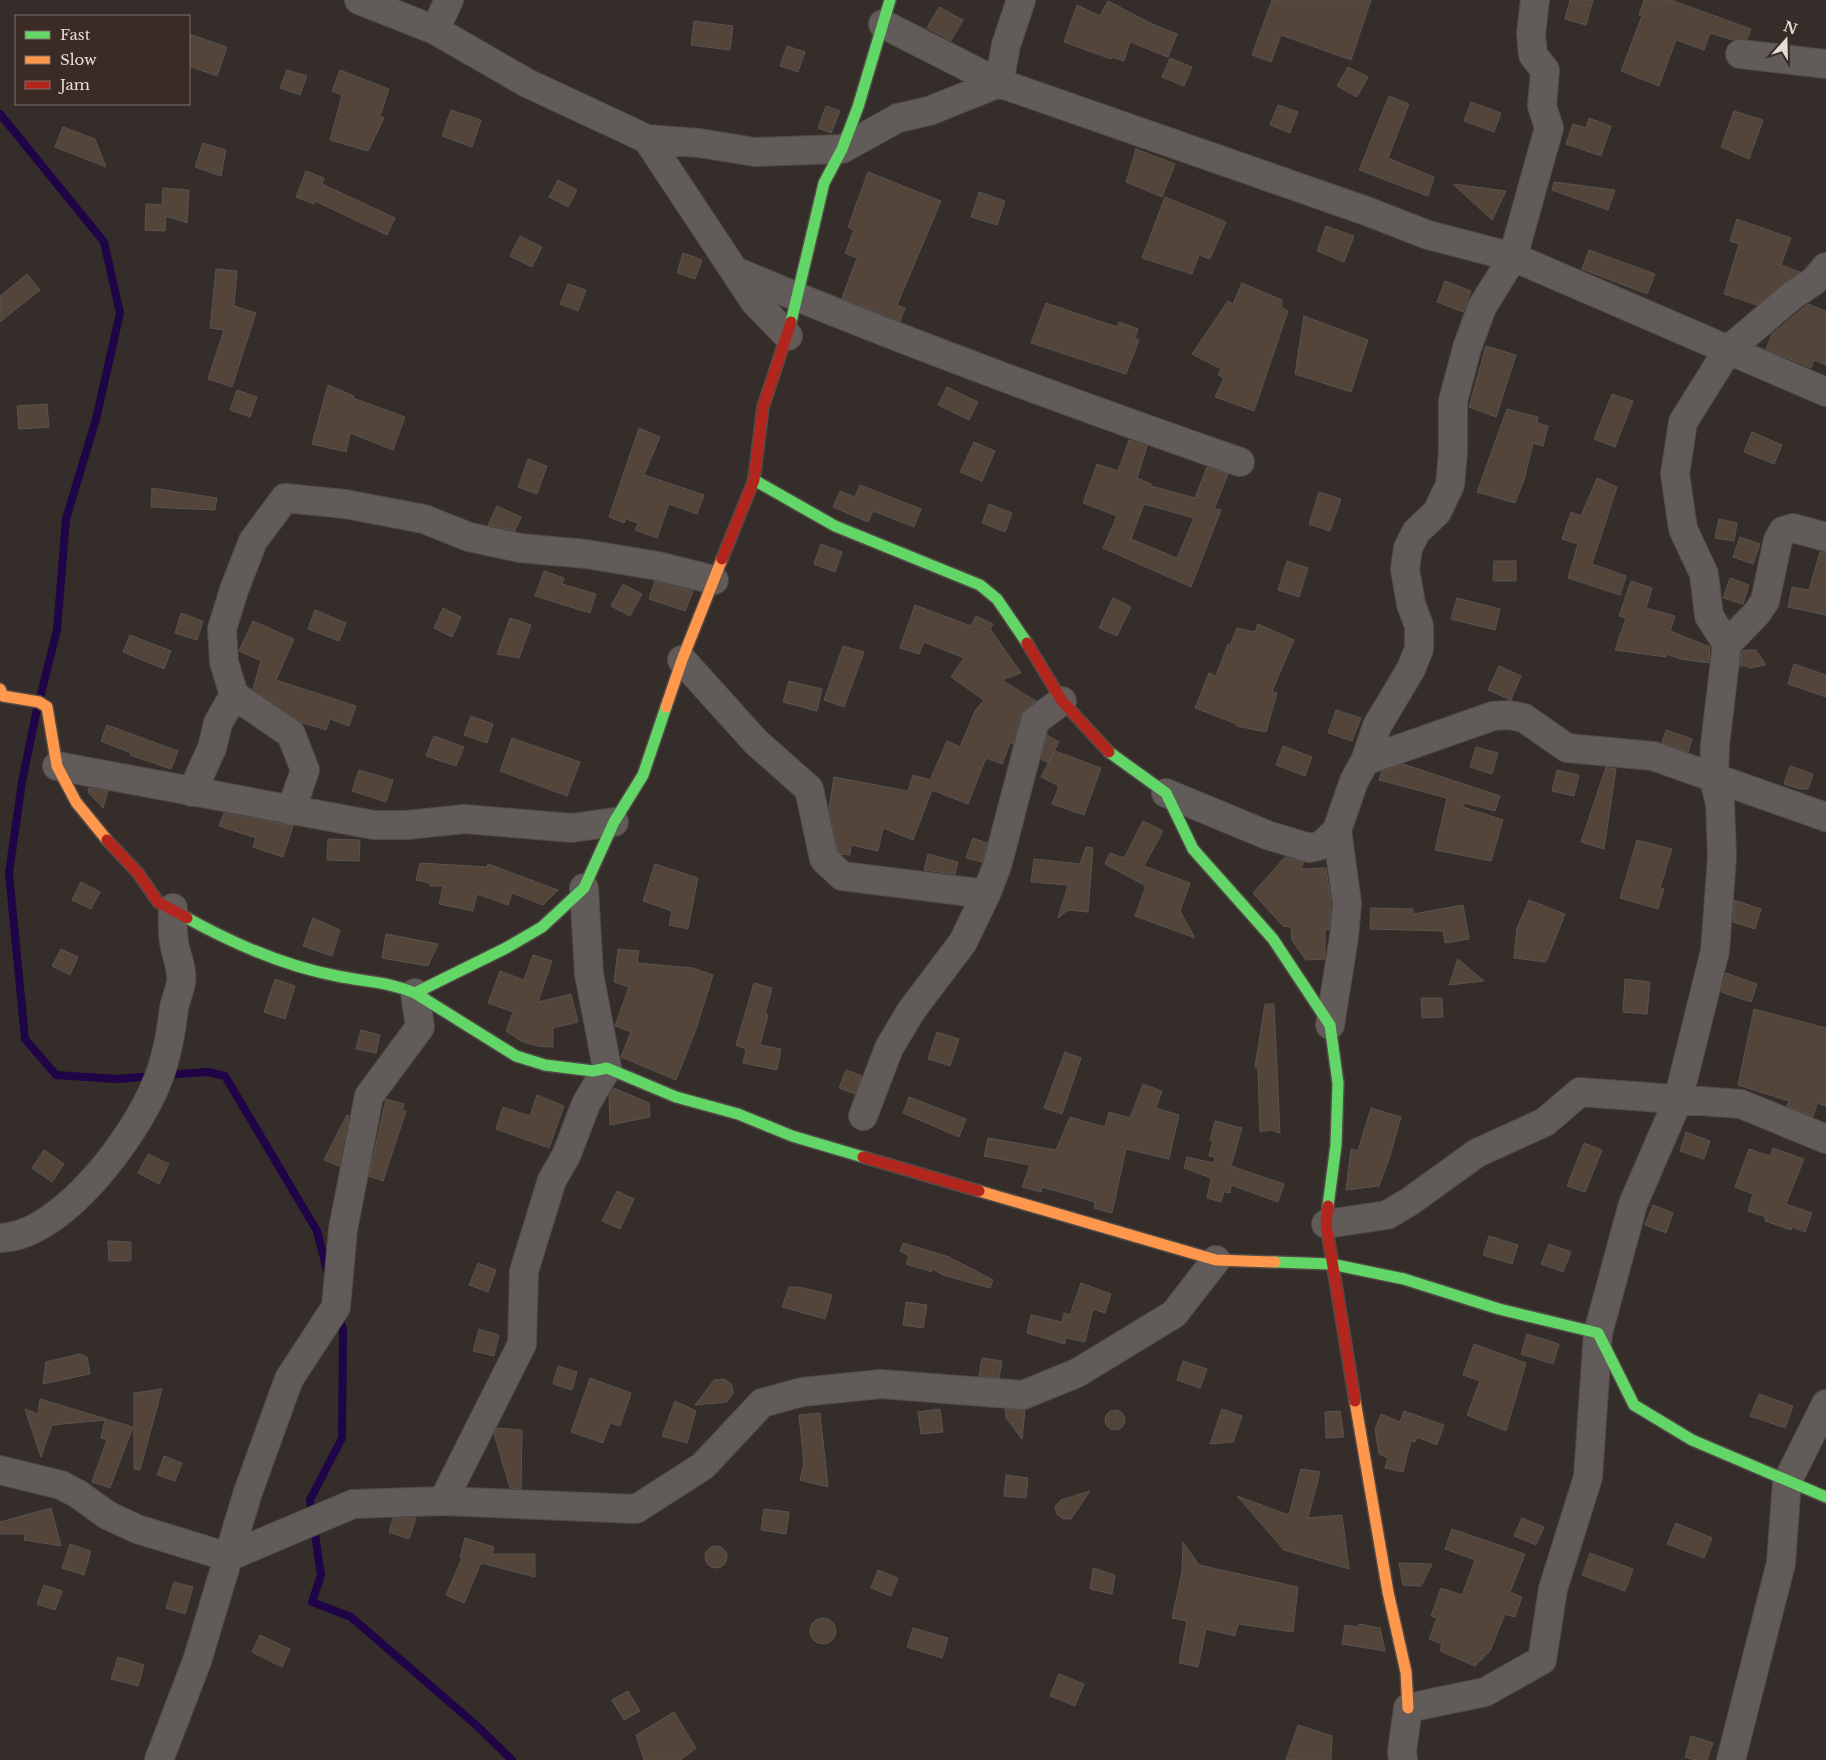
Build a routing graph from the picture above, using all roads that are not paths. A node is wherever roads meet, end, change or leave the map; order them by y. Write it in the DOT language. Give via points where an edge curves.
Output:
graph roads {
  1 [pos="359,0"];
  2 [pos="449,0"];
  3 [pos="1021,0"];
  4 [pos="1535,0"];
  5 [pos="887,12"];
  6 [pos="435,30"];
  7 [pos="1740,54"];
  8 [pos="1826,64"];
  9 [pos="999,83"];
  10 [pos="647,139"];
  11 [pos="842,149"];
  12 [pos="1513,257"];
  13 [pos="1826,267"];
  14 [pos="735,271"];
  15 [pos="797,298"];
  16 [pos="788,336"];
  17 [pos="1728,350"];
  18 [pos="1826,392"];
  19 [pos="1240,462"];
  20 [pos="754,480"];
  21 [pos="1826,537"];
  22 [pos="714,580"];
  23 [pos="1727,644"];
  24 [pos="682,660"];
  25 [pos="0,688"];
  26 [pos="234,694"];
  27 [pos="1062,701"];
  28 [pos="1365,761"];
  29 [pos="57,766"];
  30 [pos="1714,779"];
  31 [pos="192,792"];
  32 [pos="1166,793"];
  33 [pos="292,811"];
  34 [pos="1826,817"];
  35 [pos="614,822"];
  36 [pos="1337,830"];
  37 [pos="584,888"];
  38 [pos="986,894"];
  39 [pos="173,908"];
  40 [pos="415,993"];
  41 [pos="1330,1025"];
  42 [pos="608,1068"];
  43 [pos="1678,1100"];
  44 [pos="863,1116"];
  45 [pos="1826,1139"];
  46 [pos="1326,1224"];
  47 [pos="0,1238"];
  48 [pos="1216,1260"];
  49 [pos="1331,1264"];
  50 [pos="1598,1333"];
  51 [pos="1826,1404"];
  52 [pos="0,1470"];
  53 [pos="1787,1482"];
  54 [pos="1826,1497"];
  55 [pos="443,1501"];
  56 [pos="228,1557"];
  57 [pos="1408,1708"];
  58 [pos="159,1760"];
  59 [pos="1402,1760"];
  60 [pos="1731,1760"];
  1 -- 6 [label="street"];
  2 -- 6 [label="street"];
  3 -- 9 [label="street" via="1006,45"];
  4 -- 12 [label="street" via="1531,34 1533,55 1545,70 1542,106 1548,128"];
  5 -- 9 [label="street"];
  5 -- 11 [label="street"];
  6 -- 10 [label="street" via="527,84"];
  7 -- 8 [label="street"];
  9 -- 11 [label="street" via="929,110 898,118"];
  9 -- 12 [label="street" via="1428,235"];
  10 -- 11 [label="street" via="755,152"];
  10 -- 14 [label="street"];
  11 -- 15 [label="street" via="824,183"];
  12 -- 17 [label="street"];
  12 -- 28 [label="street" via="1482,307 1467,348 1453,401 1453,452 1447,492 1437,512 1416,532 1408,548 1405,569 1411,604 1419,626 1419,649 1411,669 1377,726"];
  13 -- 17 [label="street" via="1814,281 1793,294"];
  14 -- 15 [label="street"];
  14 -- 16 [label="street" via="755,302"];
  15 -- 16 [label="street"];
  15 -- 19 [label="street" via="1138,427"];
  16 -- 20 [label="street" via="762,407"];
  17 -- 18 [label="street"];
  17 -- 23 [label="street" via="1683,422 1675,474 1683,529 1704,574 1709,616"];
  20 -- 22 [label="street"];
  20 -- 27 [label="street" via="835,526 980,585 997,599 1014,621"];
  21 -- 23 [label="street" via="1793,528 1783,531 1764,601 1757,613"];
  22 -- 24 [label="street"];
  22 -- 26 [label="street" via="658,566 469,537 424,519 345,504 285,498 253,541 222,629 224,662"];
  23 -- 30 [label="street"];
  24 -- 35 [label="street" via="643,775"];
  24 -- 38 [label="street" via="756,742 809,789 824,858 842,876"];
  25 -- 29 [label="street" via="3,696 46,706"];
  26 -- 31 [label="street" via="218,723 212,748"];
  26 -- 33 [label="street" via="291,734 305,770"];
  27 -- 32 [label="street" via="1113,757"];
  27 -- 38 [label="street" via="1035,721 997,866"];
  28 -- 30 [label="street" via="1493,716 1509,715 1524,718 1567,748 1653,756"];
  28 -- 36 [label="street" via="1354,781"];
  29 -- 31 [label="street"];
  29 -- 39 [label="street" via="76,802 112,847 138,873 154,898"];
  30 -- 34 [label="street"];
  30 -- 43 [label="street" via="1720,803 1722,857 1715,951"];
  31 -- 33 [label="street"];
  32 -- 36 [label="street" via="1267,835 1310,848 1322,845"];
  32 -- 41 [label="street" via="1193,849 1273,939"];
  33 -- 35 [label="street" via="374,825 465,819 572,828"];
  35 -- 37 [label="street"];
  36 -- 41 [label="street" via="1347,903"];
  37 -- 40 [label="street" via="542,927"];
  37 -- 42 [label="street" via="589,974"];
  38 -- 44 [label="street" via="963,942 911,1011 889,1048"];
  39 -- 40 [label="street" via="232,943 336,976 394,984"];
  39 -- 47 [label="street" via="174,943 181,973 174,1027 158,1081 134,1128 91,1185 66,1207 22,1234"];
  40 -- 42 [label="street" via="516,1056 545,1065 593,1070"];
  40 -- 56 [label="street" via="420,1027 369,1096 344,1229 336,1306 289,1379"];
  41 -- 46 [label="street" via="1338,1084 1336,1145"];
  42 -- 48 [label="street" via="676,1097 738,1114 792,1136"];
  42 -- 55 [label="street" via="586,1104 566,1156 552,1180 524,1271 522,1344"];
  43 -- 45 [label="street" via="1741,1104"];
  43 -- 46 [label="street" via="1580,1092 1545,1122 1477,1153 1387,1215"];
  43 -- 50 [label="street" via="1633,1204"];
  46 -- 49 [label="street"];
  48 -- 49 [label="street"];
  48 -- 55 [label="street" via="1174,1314 1077,1373 1023,1395 881,1384 802,1392 762,1404 703,1466 636,1509"];
  49 -- 50 [label="street" via="1404,1279 1499,1309"];
  49 -- 57 [label="street" via="1388,1592 1406,1672"];
  50 -- 53 [label="street" via="1634,1405 1692,1440"];
  50 -- 57 [label="street" via="1588,1477 1553,1589 1542,1660 1485,1692"];
  51 -- 53 [label="street"];
  52 -- 56 [label="street" via="61,1485 107,1515 137,1529"];
  53 -- 54 [label="street"];
  53 -- 60 [label="street" via="1781,1563"];
  55 -- 56 [label="street" via="352,1504"];
  56 -- 58 [label="street" via="197,1661"];
  57 -- 59 [label="street"];
}
